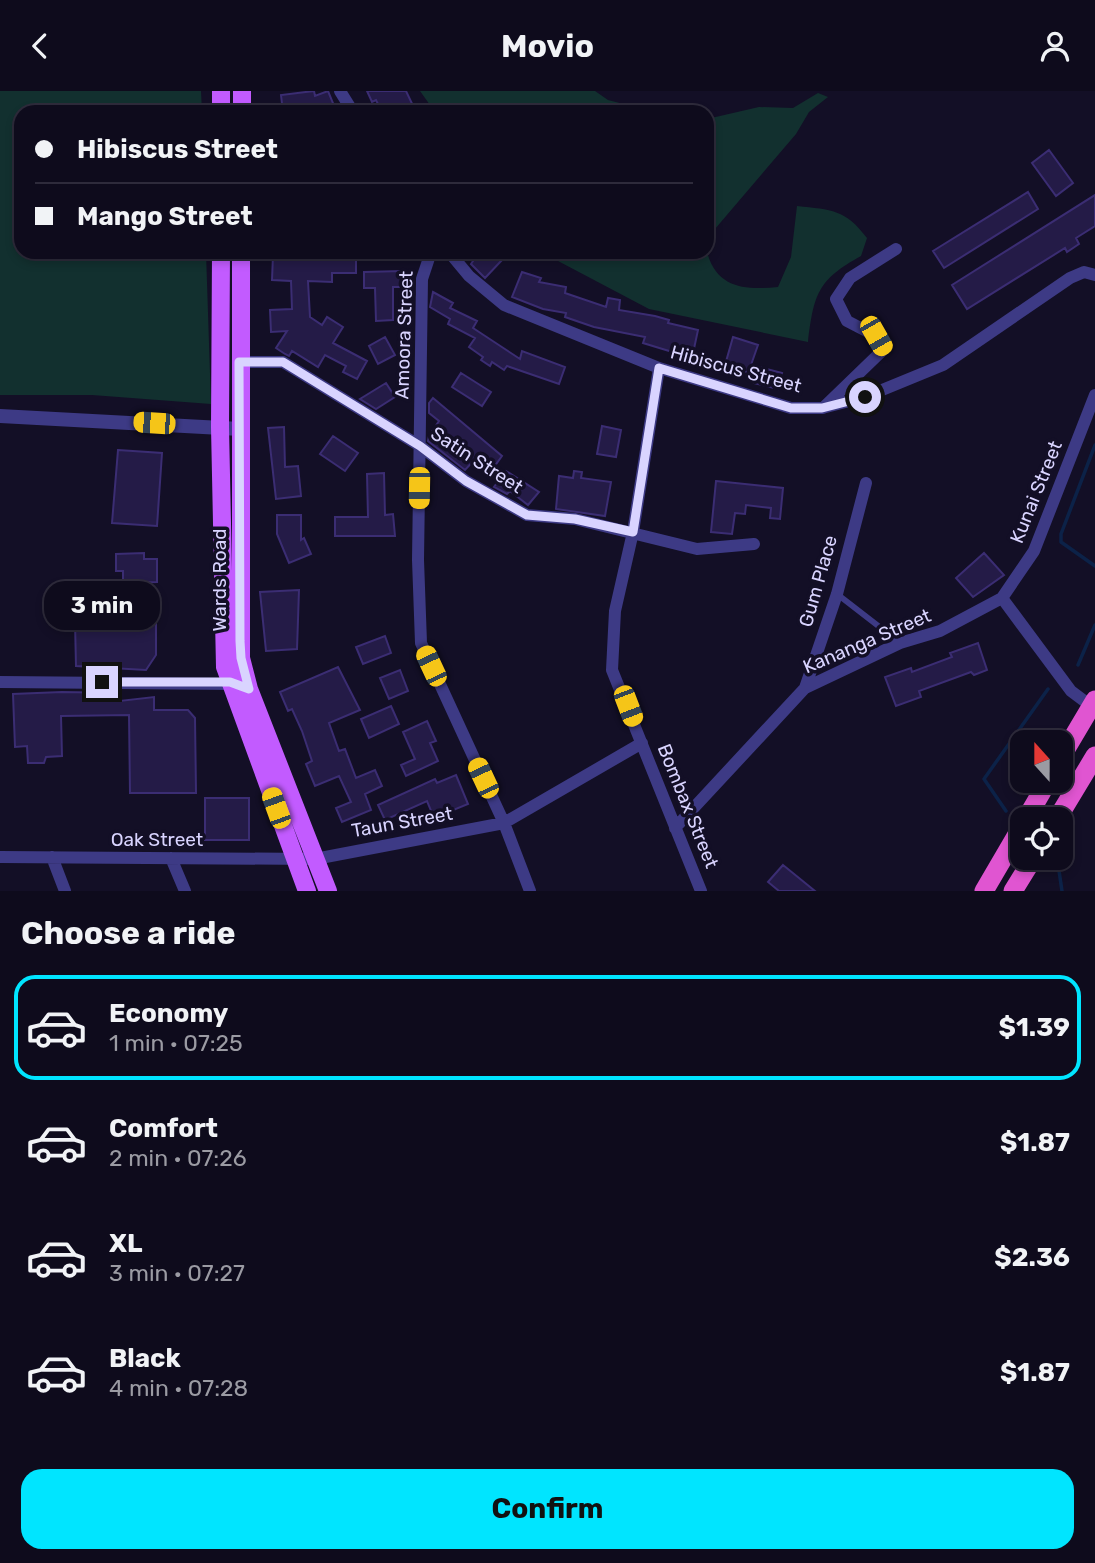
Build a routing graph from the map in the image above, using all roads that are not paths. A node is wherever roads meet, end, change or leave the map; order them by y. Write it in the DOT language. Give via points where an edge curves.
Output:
graph roads {
  1 [pos="897,249"];
  2 [pos="221,259"];
  3 [pos="241,259"];
  4 [pos="429,259"];
  5 [pos="455,259"];
  6 [pos="1095,275"];
  7 [pos="239,362"];
  8 [pos="659,368"];
  9 [pos="1095,395"];
  10 [pos="822,408"];
  11 [pos="0,416"];
  12 [pos="220,427"];
  13 [pos="240,429"];
  14 [pos="420,446"];
  15 [pos="866,483"];
  16 [pos="633,532"];
  17 [pos="754,544"];
  18 [pos="837,594"];
  19 [pos="1002,599"];
  20 [pos="900,643"];
  21 [pos="0,681"];
  22 [pos="230,682"];
  23 [pos="804,688"];
  24 [pos="249,689"];
  25 [pos="1093,703"];
  26 [pos="1073,737"];
  27 [pos="642,743"];
  28 [pos="1095,756"];
  29 [pos="1064,807"];
  30 [pos="504,823"];
  31 [pos="675,828"];
  32 [pos="1010,846"];
  33 [pos="0,857"];
  34 [pos="52,857"];
  35 [pos="171,858"];
  36 [pos="295,858"];
  37 [pos="315,859"];
  38 [pos="1026,870"];
  39 [pos="65,891"];
  40 [pos="185,891"];
  41 [pos="307,891"];
  42 [pos="328,891"];
  43 [pos="530,891"];
  44 [pos="701,891"];
  45 [pos="984,891"];
  46 [pos="1013,891"];
  1 -- 10 [label="street" via="850,278 836,299 847,321 876,336 884,349"];
  2 -- 12 [label="main road, Wards Road"];
  3 -- 7 [label="main road, Wards Road"];
  4 -- 14 [label="street, Amoora Street" via="422,279"];
  5 -- 8 [label="street, Hibiscus Street" via="503,305"];
  6 -- 10 [label="street, Hibiscus Street" via="1084,272 1070,278 943,365 865,397"];
  7 -- 13 [label="main road, Wards Road"];
  7 -- 14 [label="street, Satin Street" via="283,362"];
  8 -- 10 [label="street, Hibiscus Street" via="791,408"];
  8 -- 16 [label="street, Bombax Street"];
  9 -- 19 [label="street, Kunai Street" via="1034,551"];
  11 -- 12 [label="street"];
  12 -- 13 [label="street"];
  12 -- 22 [label="main road, Wards Road" via="224,652"];
  13 -- 24 [label="main road, Wards Road" via="241,658"];
  14 -- 16 [label="street, Satin Street" via="466,481 527,515 575,519"];
  14 -- 30 [label="street, Amoora Street" via="421,643"];
  15 -- 18 [label="street, Gum Place"];
  16 -- 17 [label="street, Satin Street" via="697,549"];
  16 -- 27 [label="street, Bombax Street" via="615,611 612,670"];
  18 -- 20 [label="lane"];
  18 -- 23 [label="street, Gum Place"];
  19 -- 20 [label="street, Kananga Street" via="940,631"];
  19 -- 25 [label="street" via="1071,691"];
  20 -- 23 [label="street, Kananga Street"];
  21 -- 22 [label="street"];
  22 -- 24 [label="street"];
  22 -- 36 [label="main road, Wards Road"];
  23 -- 31 [label="street, Kananga Street"];
  24 -- 37 [label="main road, Wards Road"];
  25 -- 26 [label="highway"];
  27 -- 30 [label="street, Taun Street"];
  27 -- 31 [label="street, Bombax Street"];
  28 -- 29 [label="highway"];
  30 -- 37 [label="street, Taun Street"];
  30 -- 43 [label="street, Amoora Street"];
  31 -- 44 [label="street, Bombax Street"];
  32 -- 45 [label="highway"];
  33 -- 34 [label="street, Oak Street"];
  34 -- 35 [label="street, Oak Street"];
  34 -- 39 [label="street"];
  35 -- 36 [label="street, Oak Street"];
  35 -- 40 [label="street"];
  36 -- 37 [label="street, Oak Street"];
  36 -- 41 [label="main road, Wards Road"];
  37 -- 42 [label="main road, Wards Road"];
  38 -- 46 [label="highway"];
}
